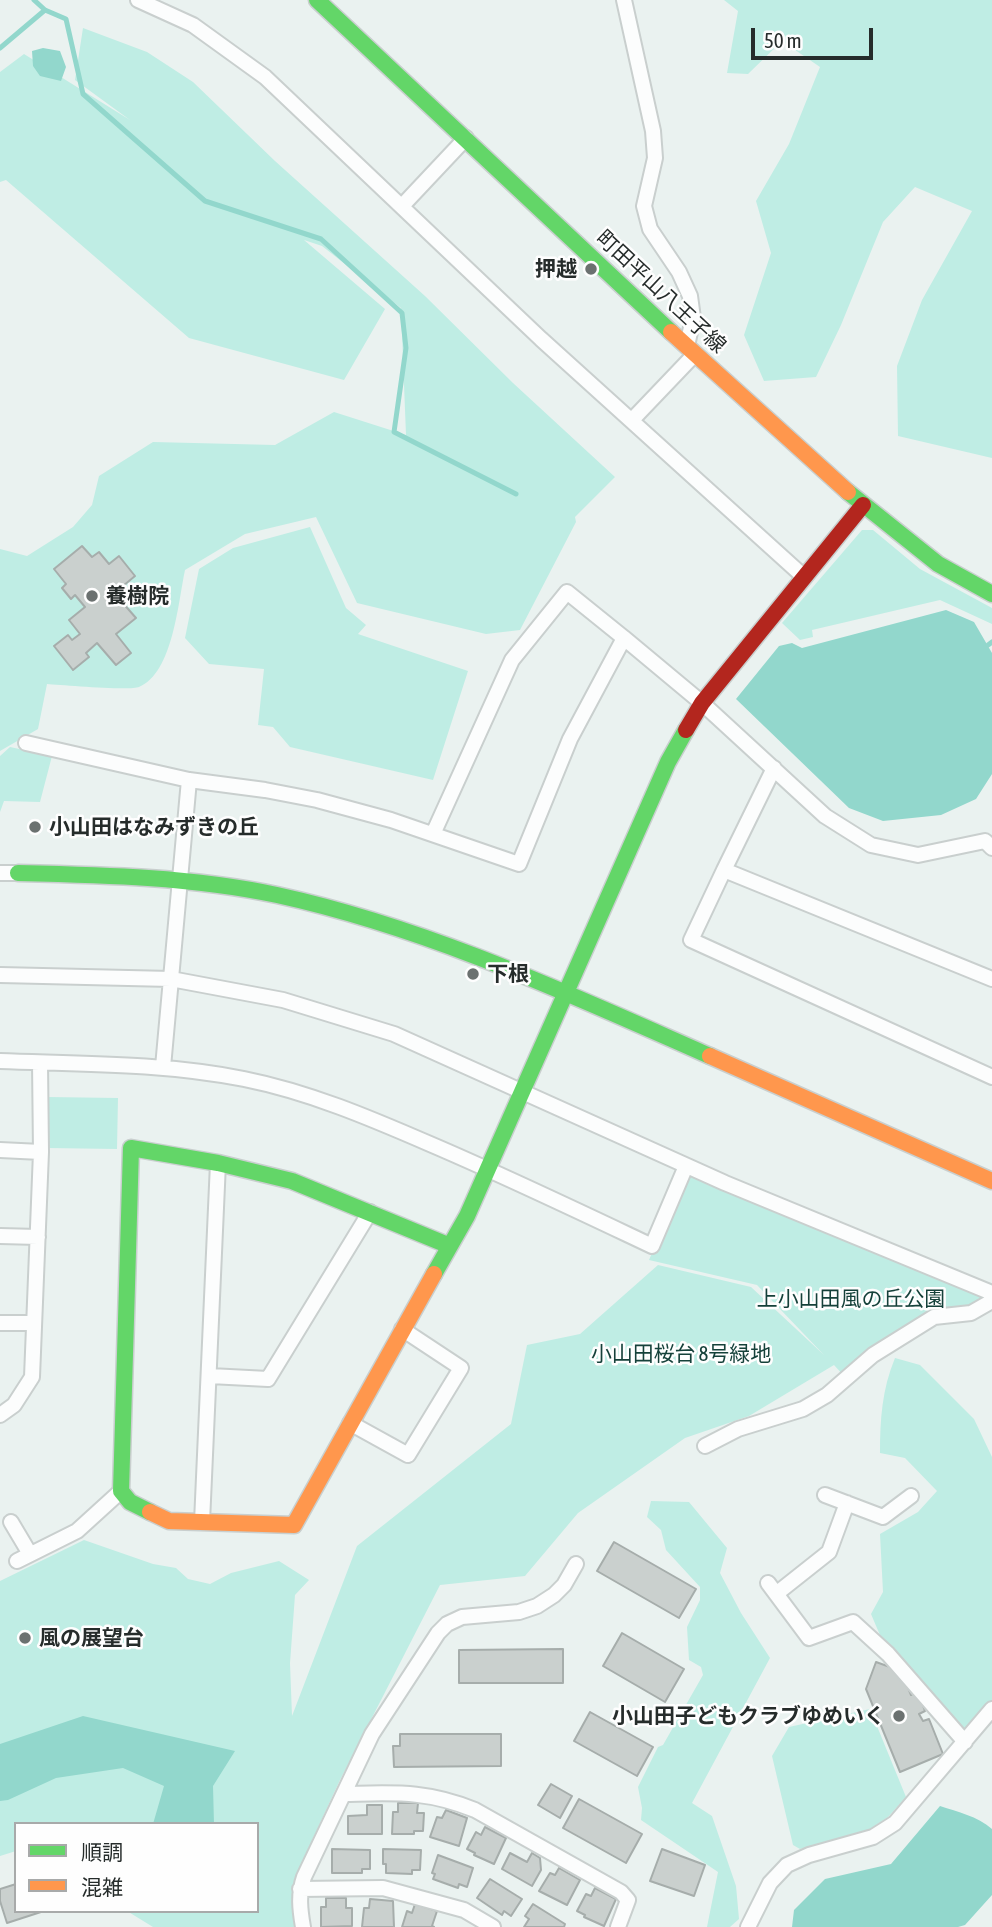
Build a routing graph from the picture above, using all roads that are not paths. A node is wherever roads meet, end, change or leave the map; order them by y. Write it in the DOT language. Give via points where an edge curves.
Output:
graph roads {
  1 [pos="138,0"];
  2 [pos="317,0"];
  3 [pos="624,0"];
  4 [pos="466,138"];
  5 [pos="401,206"];
  6 [pos="691,350"];
  7 [pos="632,420"];
  8 [pos="863,505"];
  9 [pos="803,576"];
  10 [pos="992,594"];
  11 [pos="624,638"];
  12 [pos="702,703"];
  13 [pos="26,743"];
  14 [pos="774,768"];
  15 [pos="190,780"];
  16 [pos="433,834"];
  17 [pos="992,848"];
  18 [pos="724,870"];
  19 [pos="0,873"];
  20 [pos="18,873"];
  21 [pos="180,880"];
  22 [pos="0,975"];
  23 [pos="171,979"];
  24 [pos="992,979"];
  25 [pos="565,993"];
  26 [pos="0,1061"];
  27 [pos="40,1063"];
  28 [pos="163,1067"];
  29 [pos="992,1077"];
  30 [pos="522,1090"];
  31 [pos="0,1150"];
  32 [pos="41,1152"];
  33 [pos="218,1163"];
  34 [pos="687,1166"];
  35 [pos="488,1169"];
  36 [pos="992,1181"];
  37 [pos="370,1212"];
  38 [pos="0,1236"];
  39 [pos="38,1237"];
  40 [pos="450,1246"];
  41 [pos="992,1293"];
  42 [pos="992,1301"];
  43 [pos="0,1322"];
  44 [pos="34,1323"];
  45 [pos="402,1329"];
  46 [pos="210,1376"];
  47 [pos="0,1415"];
  48 [pos="350,1423"];
  49 [pos="705,1446"];
  50 [pos="121,1491"];
  51 [pos="825,1495"];
  52 [pos="911,1496"];
  53 [pos="847,1503"];
  54 [pos="11,1522"];
  55 [pos="202,1522"];
  56 [pos="576,1564"];
  57 [pos="992,1709"];
  58 [pos="965,1742"];
  59 [pos="344,1794"];
  60 [pos="300,1889"];
  61 [pos="303,1927"];
  62 [pos="493,1927"];
  63 [pos="618,1927"];
  64 [pos="748,1927"];
  1 -- 5 [label="street" via="193,25 264,77"];
  2 -- 4 [label="street, 町田平山八王子線"];
  3 -- 6 [label="street" via="653,131 655,158 644,206 650,229 690,296"];
  4 -- 5 [label="street"];
  4 -- 6 [label="street, 町田平山八王子線"];
  5 -- 7 [label="street"];
  6 -- 7 [label="street"];
  6 -- 8 [label="street, 町田平山八王子線"];
  7 -- 9 [label="street"];
  8 -- 9 [label="street"];
  8 -- 10 [label="street, 町田平山八王子線" via="938,564"];
  9 -- 12 [label="street"];
  11 -- 12 [label="street"];
  11 -- 16 [label="street" via="570,739 519,864"];
  11 -- 16 [label="street" via="567,592 512,660"];
  12 -- 14 [label="street"];
  12 -- 25 [label="street" via="668,762"];
  13 -- 15 [label="street"];
  14 -- 17 [label="street" via="825,816 871,845 918,855 985,841"];
  14 -- 18 [label="street"];
  15 -- 16 [label="street" via="317,800"];
  15 -- 21 [label="street"];
  18 -- 24 [label="street"];
  18 -- 29 [label="street" via="691,940"];
  19 -- 20 [label="street"];
  20 -- 21 [label="street"];
  21 -- 23 [label="street"];
  21 -- 25 [label="street" via="351,913 453,946"];
  22 -- 23 [label="street"];
  23 -- 28 [label="street"];
  23 -- 30 [label="street" via="283,1000 394,1034"];
  25 -- 30 [label="street"];
  25 -- 36 [label="street"];
  26 -- 27 [label="street"];
  27 -- 28 [label="street"];
  27 -- 32 [label="street"];
  28 -- 35 [label="street" via="245,1079 308,1096"];
  30 -- 34 [label="street"];
  30 -- 35 [label="street"];
  31 -- 32 [label="street"];
  32 -- 39 [label="street"];
  33 -- 37 [label="street" via="292,1181"];
  33 -- 46 [label="street"];
  33 -- 50 [label="street" via="131,1148"];
  34 -- 35 [label="street" via="652,1246"];
  34 -- 41 [label="street"];
  35 -- 40 [label="street"];
  37 -- 40 [label="street"];
  37 -- 46 [label="street" via="268,1379"];
  38 -- 39 [label="street"];
  39 -- 44 [label="street"];
  40 -- 45 [label="street"];
  42 -- 49 [label="street" via="971,1313 934,1317 873,1355 827,1395 803,1409 738,1429"];
  43 -- 44 [label="street"];
  44 -- 47 [label="street" via="32,1377 13,1405"];
  45 -- 48 [label="street"];
  45 -- 48 [label="street" via="461,1368 408,1455"];
  46 -- 55 [label="street"];
  48 -- 55 [label="street" via="294,1525"];
  50 -- 54 [label="street" via="77,1531 24,1557"];
  50 -- 55 [label="street" via="130,1503 169,1521"];
  51 -- 53 [label="street"];
  52 -- 53 [label="street" via="883,1517"];
  53 -- 58 [label="street" via="829,1552 772,1588 809,1638 853,1622 888,1654"];
  56 -- 59 [label="street" via="564,1585 537,1605 447,1624 372,1734"];
  57 -- 58 [label="street"];
  58 -- 64 [label="street" via="884,1832 787,1866 770,1883"];
  59 -- 60 [label="street"];
  59 -- 63 [label="street" via="427,1794 475,1810 621,1892 628,1900"];
  60 -- 61 [label="street"];
  60 -- 62 [label="street" via="383,1888 464,1910"];
}
